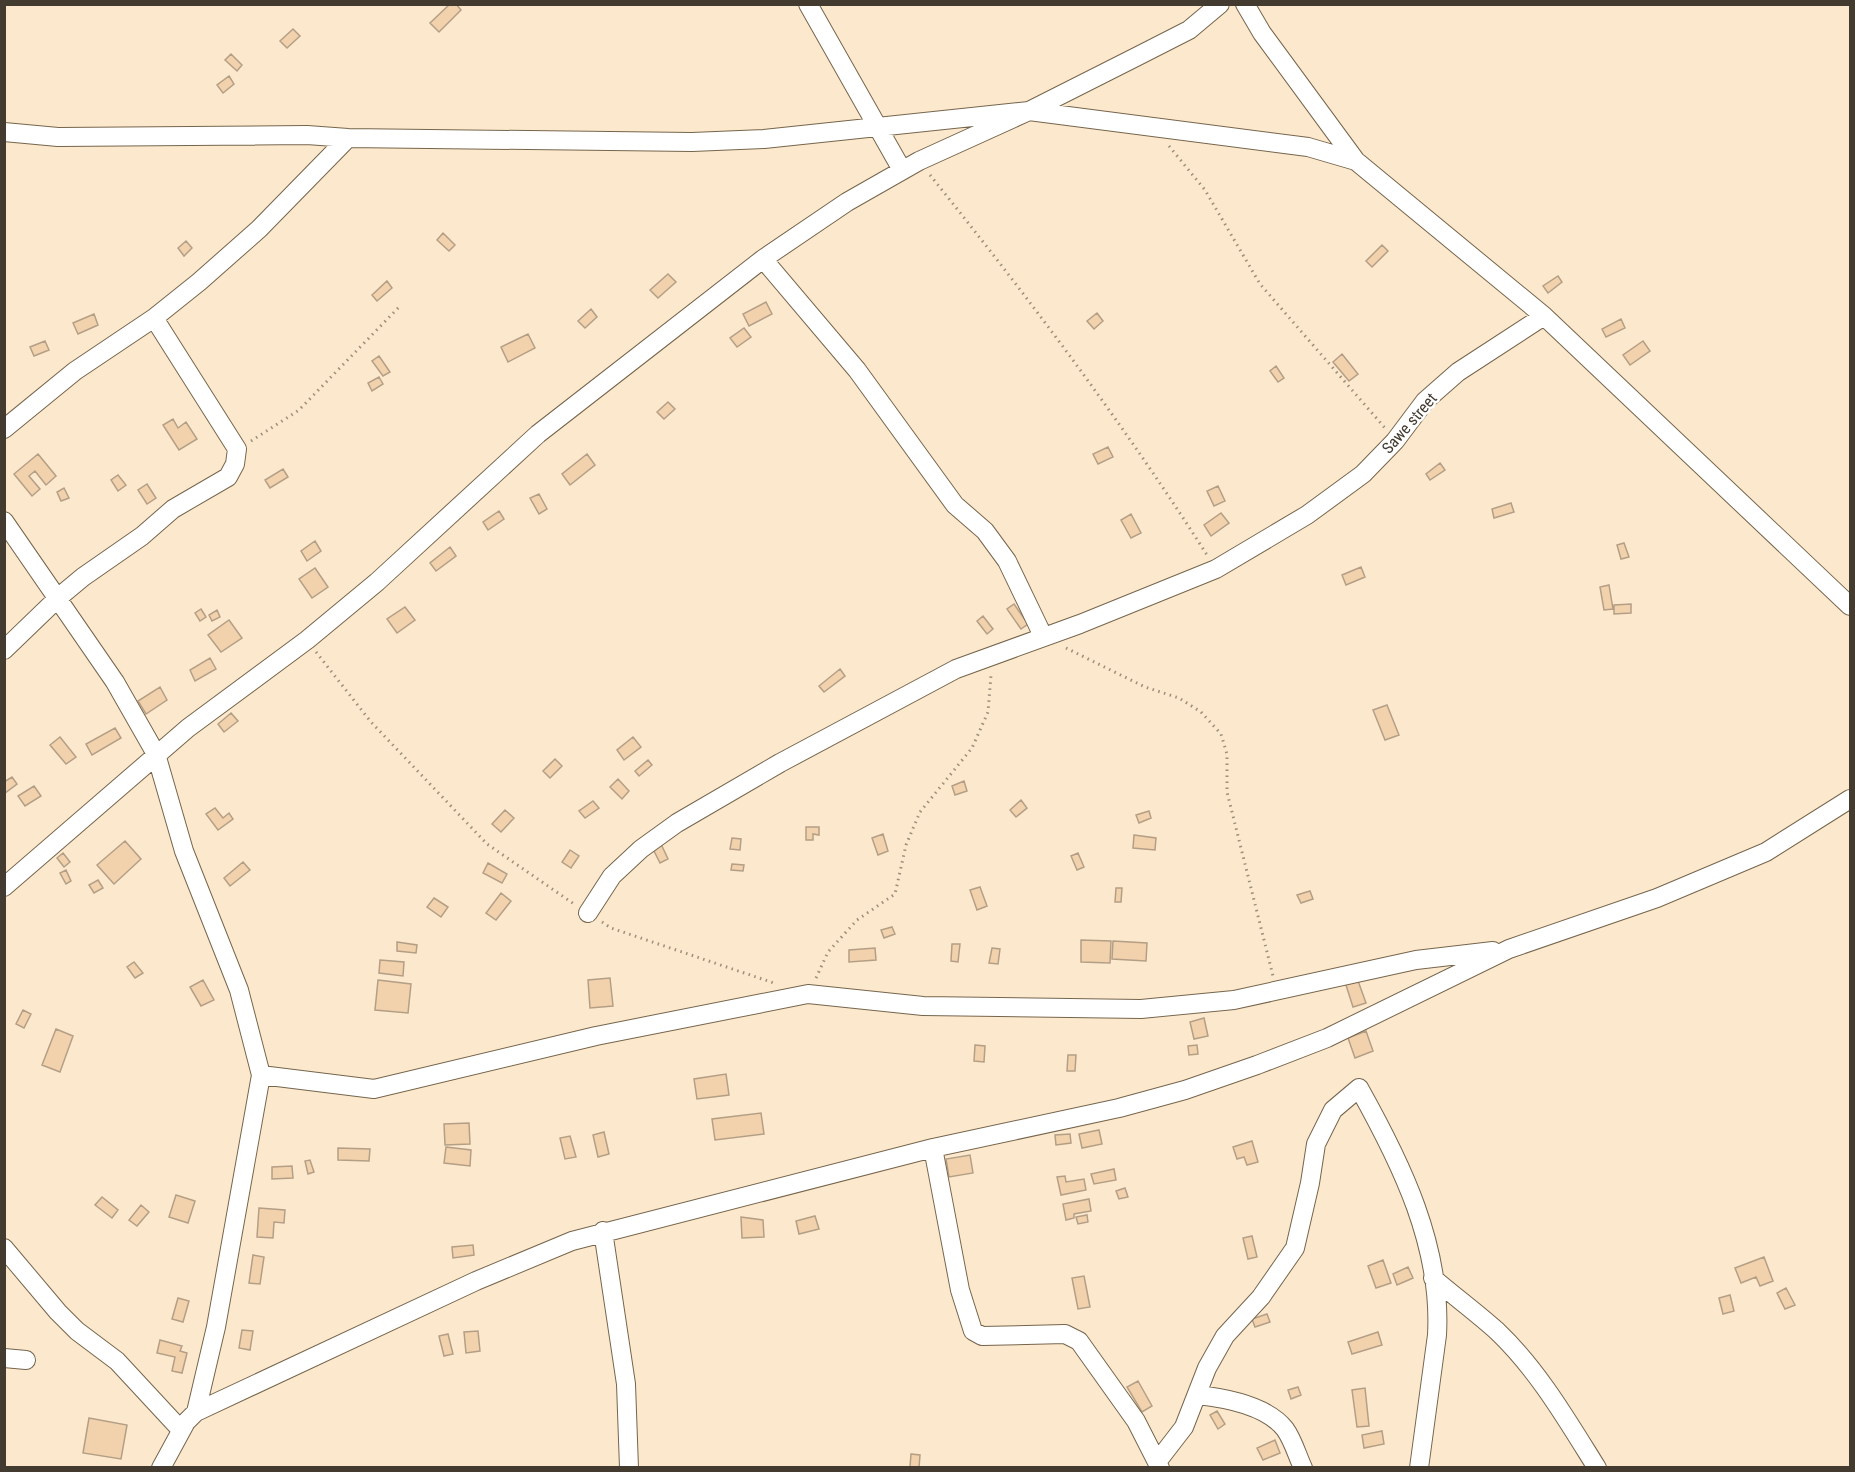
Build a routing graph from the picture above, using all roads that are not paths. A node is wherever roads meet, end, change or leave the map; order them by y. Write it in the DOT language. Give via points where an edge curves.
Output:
graph roads {
  1 [pos="808,4"];
  2 [pos="1220,4"];
  3 [pos="1245,4"];
  4 [pos="1029,111"];
  5 [pos="879,128"];
  6 [pos="4,132"];
  7 [pos="348,138"];
  8 [pos="1356,161"];
  9 [pos="902,170"];
  10 [pos="763,259"];
  11 [pos="1544,316"];
  12 [pos="154,318"];
  13 [pos="4,429"];
  14 [pos="4,521"];
  15 [pos="59,597"];
  16 [pos="1851,606"];
  17 [pos="1043,636"];
  18 [pos="4,650"];
  19 [pos="156,754"];
  20 [pos="1851,799"];
  21 [pos="4,887"];
  22 [pos="588,913"];
  23 [pos="1509,949"];
  24 [pos="261,1075"];
  25 [pos="933,1148"];
  26 [pos="603,1231"];
  27 [pos="4,1248"];
  28 [pos="1433,1278"];
  29 [pos="4,1358"];
  30 [pos="26,1360"];
  31 [pos="1198,1395"];
  32 [pos="196,1412"];
  33 [pos="181,1430"];
  34 [pos="1158,1465"];
  35 [pos="161,1467"];
  36 [pos="629,1467"];
  37 [pos="1303,1467"];
  38 [pos="1419,1467"];
  39 [pos="1597,1467"];
  1 -- 5 [label="street"];
  2 -- 4 [label="street" via="1189,30"];
  3 -- 8 [label="street"];
  4 -- 5 [label="street"];
  4 -- 8 [label="street" via="1308,147"];
  4 -- 9 [label="street"];
  5 -- 7 [label="street" via="692,142"];
  5 -- 9 [label="street"];
  6 -- 7 [label="street" via="58,137"];
  7 -- 12 [label="street" via="259,229"];
  8 -- 11 [label="street"];
  9 -- 10 [label="street"];
  10 -- 17 [label="street" via="857,370 955,505 985,531 1007,561"];
  10 -- 19 [label="street" via="538,434 377,582 307,640"];
  11 -- 16 [label="street"];
  11 -- 17 [label="street, Sawe street" via="1458,372 1425,401 1395,441 1363,474 1307,515 1216,569"];
  12 -- 13 [label="street" via="75,371"];
  12 -- 15 [label="street" via="237,449 235,464 228,477 173,509"];
  14 -- 15 [label="street"];
  15 -- 18 [label="street"];
  15 -- 19 [label="street"];
  17 -- 22 [label="street, Sawe street" via="910,692 677,823 612,876"];
  19 -- 21 [label="street"];
  19 -- 24 [label="street" via="184,851 239,990"];
  20 -- 23 [label="street" via="1766,852 1657,898"];
  23 -- 24 [label="street" via="1416,960 1233,1000 1142,1008 923,1006 808,994 596,1036 374,1089"];
  23 -- 25 [label="street" via="1327,1038 1185,1090"];
  24 -- 32 [label="street" via="216,1327"];
  25 -- 26 [label="street"];
  25 -- 34 [label="street" via="960,1290 973,1331 982,1336 1065,1334 1079,1341 1136,1421"];
  26 -- 32 [label="street" via="476,1281"];
  26 -- 36 [label="street" via="626,1384"];
  27 -- 33 [label="street" via="57,1312 117,1361"];
  28 -- 31 [label="street" via="1403,1169 1359,1088 1333,1110 1316,1144 1295,1248 1261,1297 1225,1336 1206,1368"];
  28 -- 38 [label="street" via="1437,1335"];
  28 -- 39 [label="street" via="1515,1351 1561,1410"];
  29 -- 30 [label="street"];
  31 -- 34 [label="street" via="1184,1427"];
  31 -- 37 [label="street" via="1262,1411 1284,1429"];
  32 -- 33 [label="street"];
  33 -- 35 [label="street"];
}
